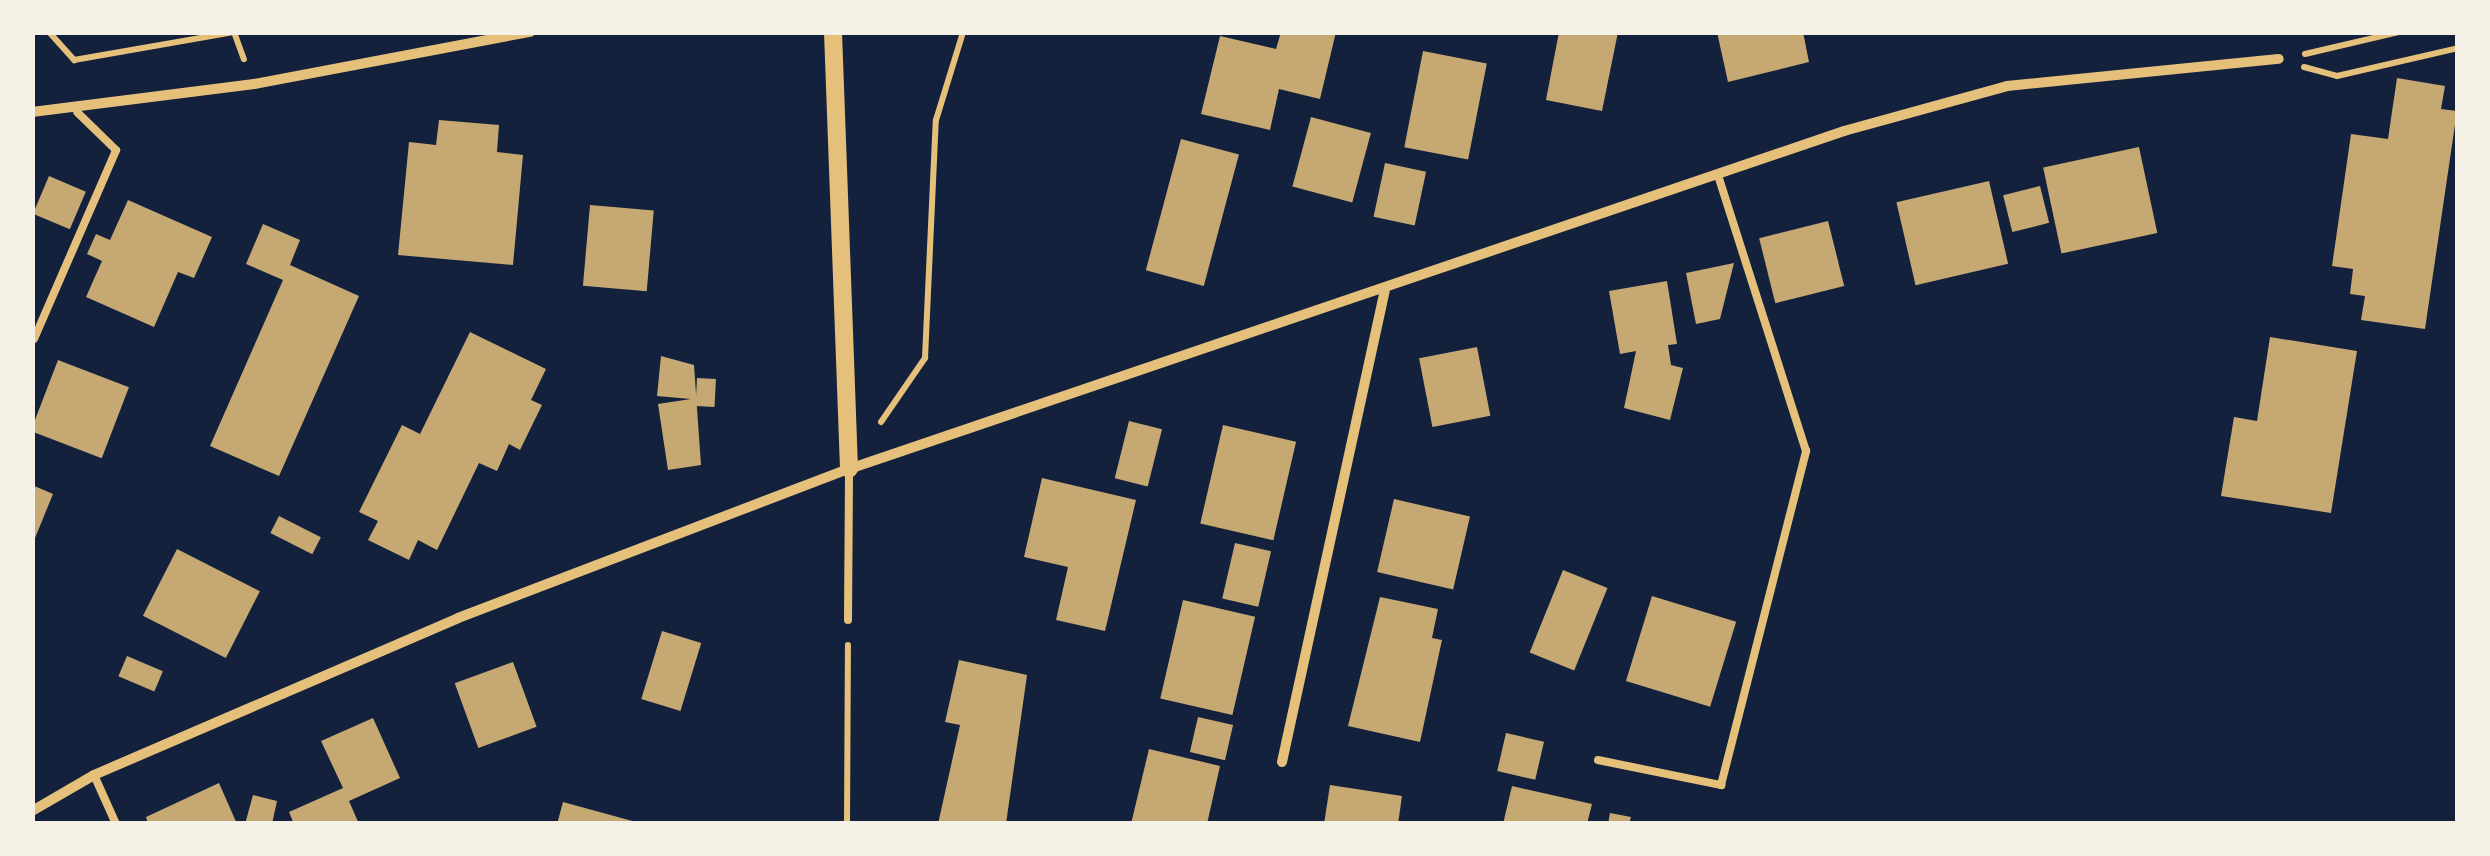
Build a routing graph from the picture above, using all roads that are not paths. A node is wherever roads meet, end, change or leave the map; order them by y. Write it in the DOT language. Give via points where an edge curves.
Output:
graph roads {
  1 [pos="530,32"];
  2 [pos="833,32"];
  3 [pos="2279,59"];
  4 [pos="32,112"];
  5 [pos="77,112"];
  6 [pos="1718,176"];
  7 [pos="1385,291"];
  8 [pos="34,339"];
  9 [pos="849,468"];
  10 [pos="848,620"];
  11 [pos="1598,760"];
  12 [pos="1282,762"];
  13 [pos="94,776"];
  14 [pos="32,811"];
  15 [pos="116,824"];
  1 -- 5 [label="street"];
  2 -- 9 [label="street"];
  3 -- 6 [label="street" via="2007,86"];
  4 -- 5 [label="street"];
  5 -- 8 [label="lane" via="116,150"];
  6 -- 7 [label="street"];
  6 -- 11 [label="lane" via="1806,451 1721,785"];
  7 -- 9 [label="street"];
  7 -- 12 [label="street"];
  9 -- 10 [label="lane"];
  9 -- 13 [label="street" via="458,618"];
  13 -- 14 [label="street"];
  13 -- 15 [label="lane"];
}
